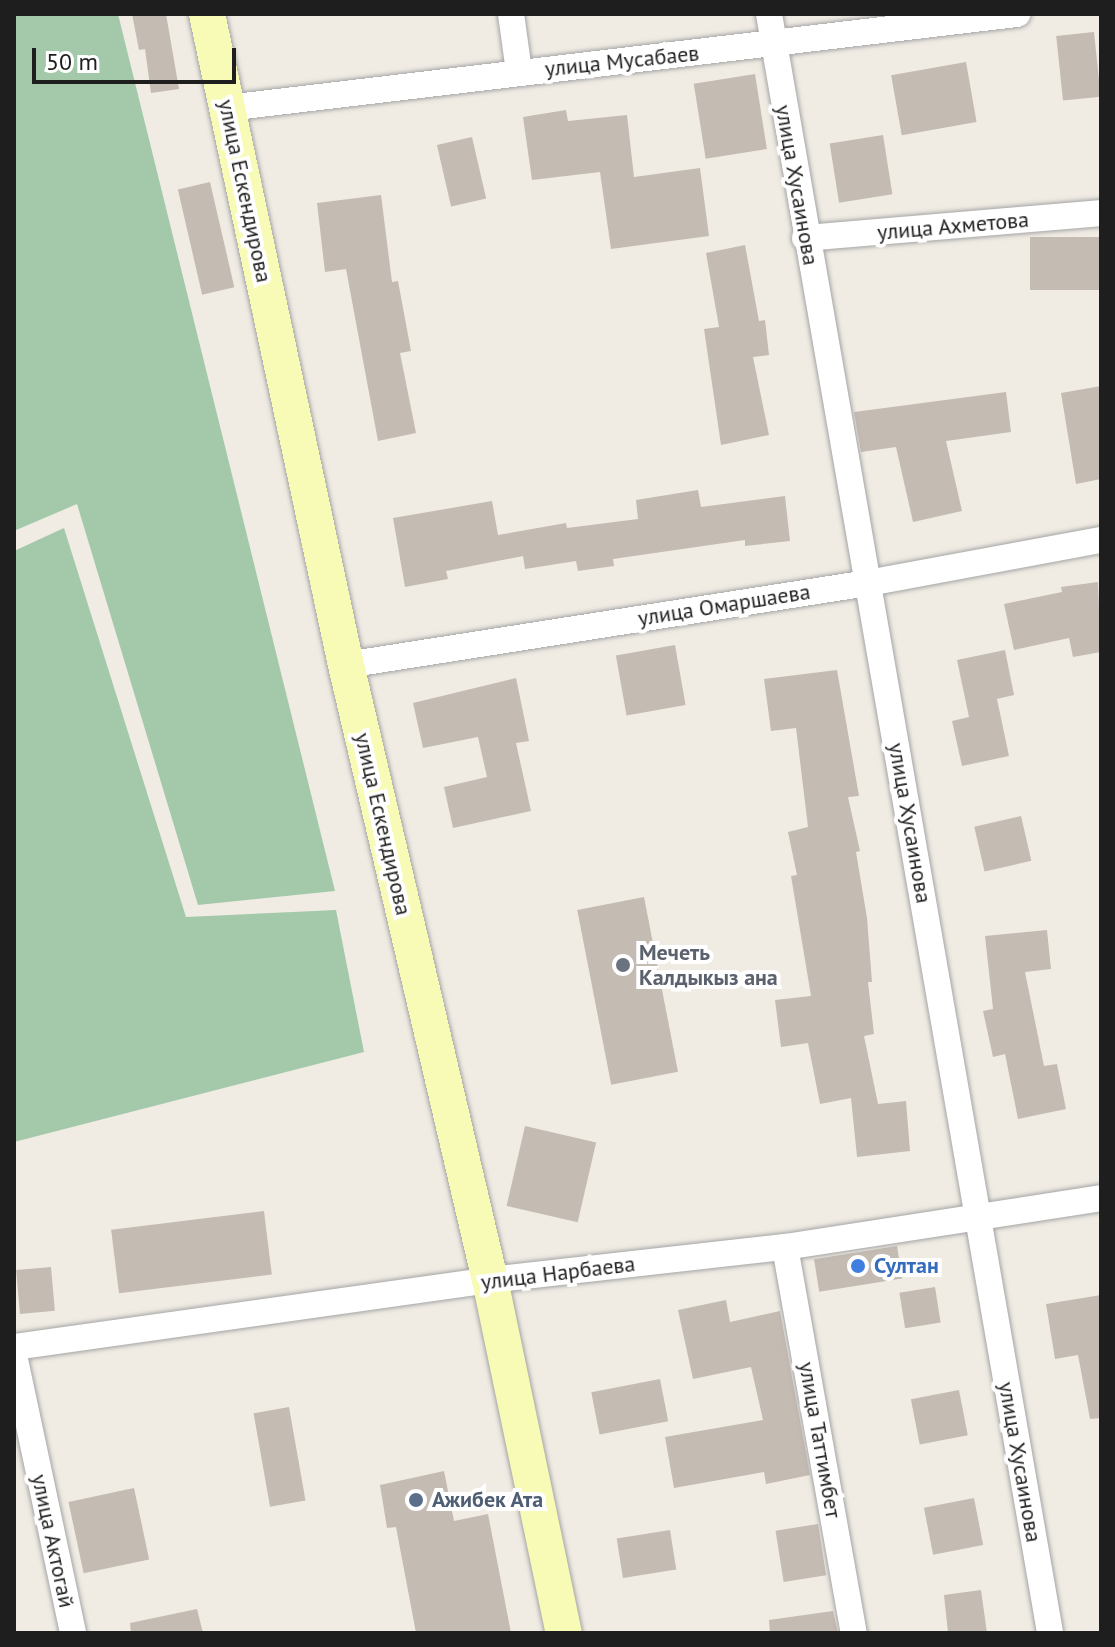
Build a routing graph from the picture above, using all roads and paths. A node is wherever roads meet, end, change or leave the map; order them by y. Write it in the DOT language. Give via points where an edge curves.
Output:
graph roads {
  1 [pos="207,14"];
  2 [pos="511,14"];
  3 [pos="769,14"];
  4 [pos="1017,14"];
  5 [pos="772,45"];
  6 [pos="519,72"];
  7 [pos="227,108"];
  8 [pos="1101,213"];
  9 [pos="805,238"];
  10 [pos="1101,540"];
  11 [pos="868,583"];
  12 [pos="346,665"];
  13 [pos="1101,1198"];
  14 [pos="978,1218"];
  15 [pos="785,1247"];
  16 [pos="490,1280"];
  17 [pos="14,1347"];
  18 [pos="14,1355"];
  19 [pos="73,1633"];
  20 [pos="564,1633"];
  21 [pos="854,1633"];
  22 [pos="1050,1633"];
  1 -- 7 [label="street, улица Ескендирова"];
  2 -- 6 [label="street"];
  3 -- 5 [label="street, улица Хусаинова"];
  4 -- 5 [label="street, улица Мусабаев"];
  5 -- 6 [label="street, улица Мусабаев"];
  5 -- 9 [label="street, улица Хусаинова"];
  6 -- 7 [label="street, улица Мусабаев"];
  7 -- 12 [label="street, улица Ескендирова"];
  8 -- 9 [label="street, улица Ахметова"];
  9 -- 11 [label="street, улица Хусаинова"];
  10 -- 11 [label="street, улица Омаршаева"];
  11 -- 12 [label="street, улица Омаршаева"];
  11 -- 14 [label="street, улица Хусаинова"];
  12 -- 16 [label="street, улица Ескендирова"];
  13 -- 14 [label="street, улица Нарбаева"];
  14 -- 15 [label="street, улица Нарбаева"];
  14 -- 22 [label="street, улица Хусаинова"];
  15 -- 16 [label="street, улица Нарбаева"];
  15 -- 21 [label="street, улица Таттимбет"];
  16 -- 17 [label="street, улица Нарбаева"];
  16 -- 20 [label="street, улица Ескендирова"];
  18 -- 19 [label="street, улица Актогай"];
}
